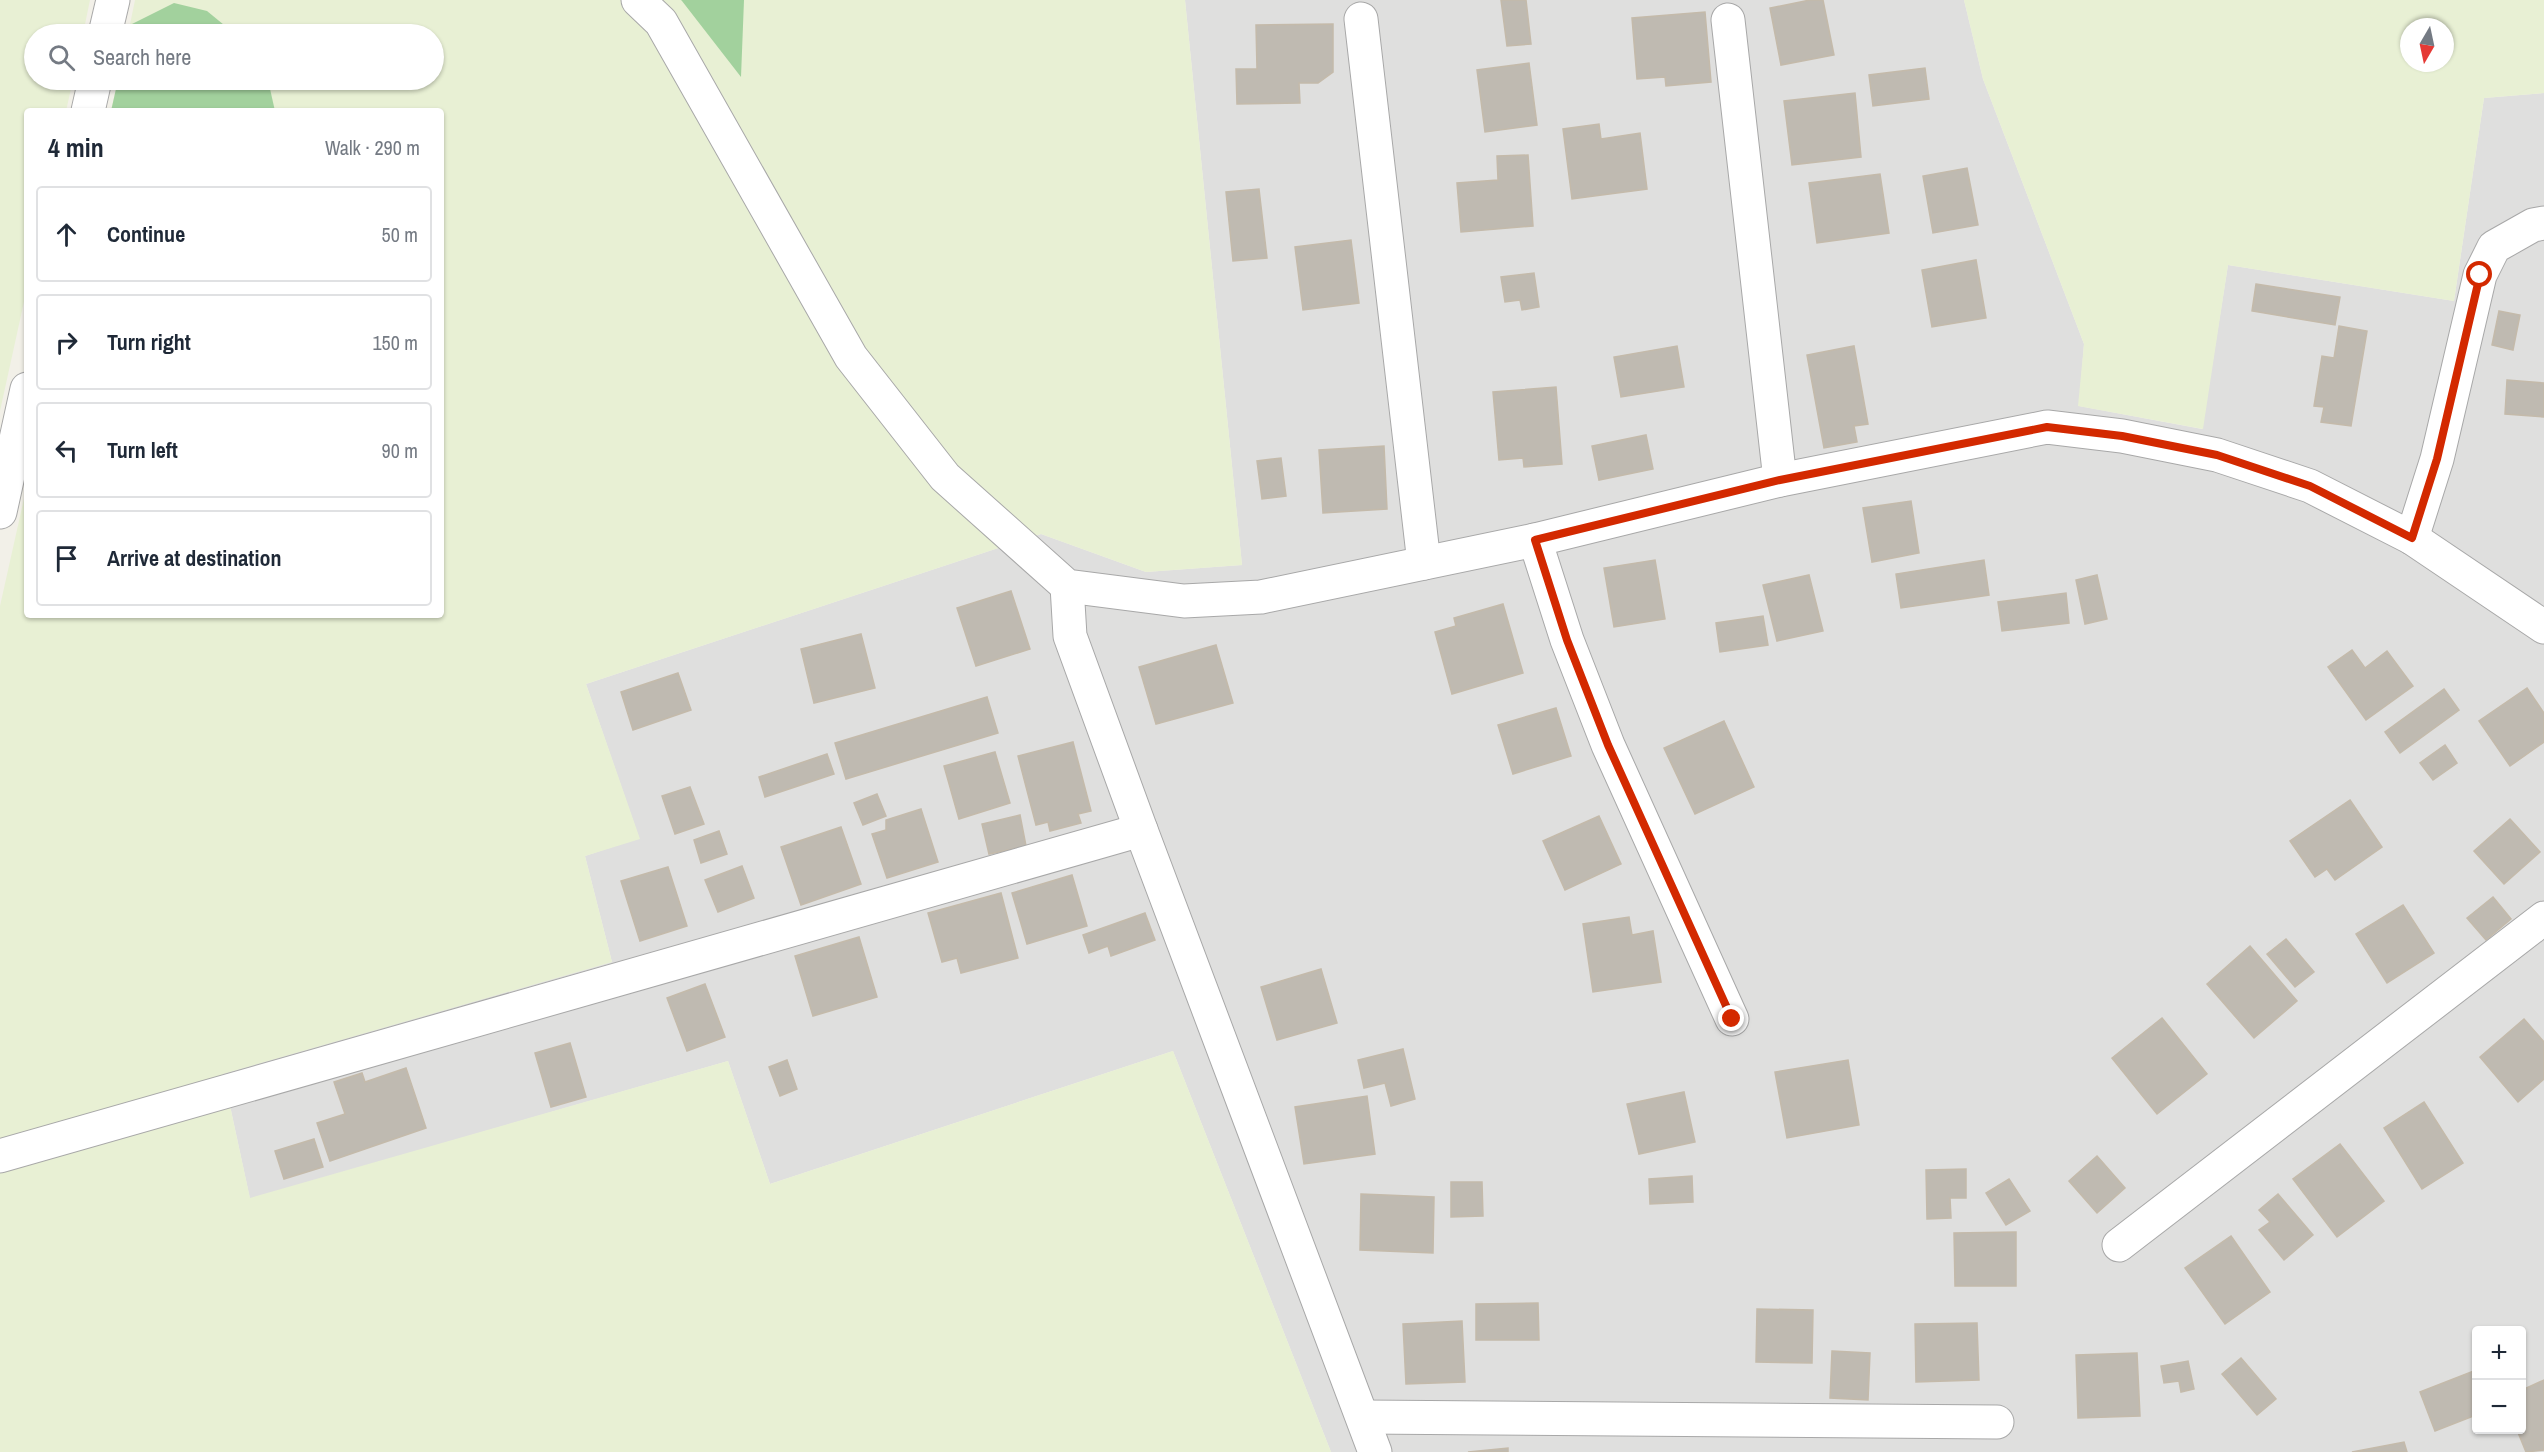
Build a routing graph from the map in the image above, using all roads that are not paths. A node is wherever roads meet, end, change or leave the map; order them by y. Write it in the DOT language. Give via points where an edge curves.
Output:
graph roads {
  1 [pos="113,0"];
  2 [pos="638,0"];
  3 [pos="1361,19"];
  4 [pos="1728,20"];
  5 [pos="107,24"];
  6 [pos="93,90"];
  7 [pos="89,108"];
  8 [pos="2544,223"];
  9 [pos="24,404"];
  10 [pos="1780,480"];
  11 [pos="0,512"];
  12 [pos="2412,538"];
  13 [pos="1535,540"];
  14 [pos="1424,563"];
  15 [pos="1067,585"];
  16 [pos="2544,627"];
  17 [pos="1141,830"];
  18 [pos="2544,918"];
  19 [pos="1732,1019"];
  20 [pos="0,1156"];
  21 [pos="2119,1245"];
  22 [pos="1363,1417"];
  23 [pos="1997,1422"];
  24 [pos="1375,1452"];
  1 -- 5 [label="street"];
  2 -- 15 [label="street" via="661,22 851,357 945,477"];
  3 -- 14 [label="street"];
  4 -- 10 [label="street"];
  6 -- 7 [label="street"];
  8 -- 12 [label="street" via="2494,247 2480,275 2437,459"];
  9 -- 11 [label="street"];
  10 -- 12 [label="street" via="2047,427 2122,436 2217,455 2310,486"];
  10 -- 13 [label="street"];
  12 -- 16 [label="street"];
  13 -- 14 [label="street"];
  13 -- 19 [label="street" via="1567,640 1608,745"];
  14 -- 15 [label="street" via="1261,597 1184,601"];
  15 -- 17 [label="street" via="1071,636"];
  17 -- 20 [label="street"];
  17 -- 22 [label="street"];
  18 -- 21 [label="street"];
  22 -- 23 [label="street"];
  22 -- 24 [label="street"];
}
